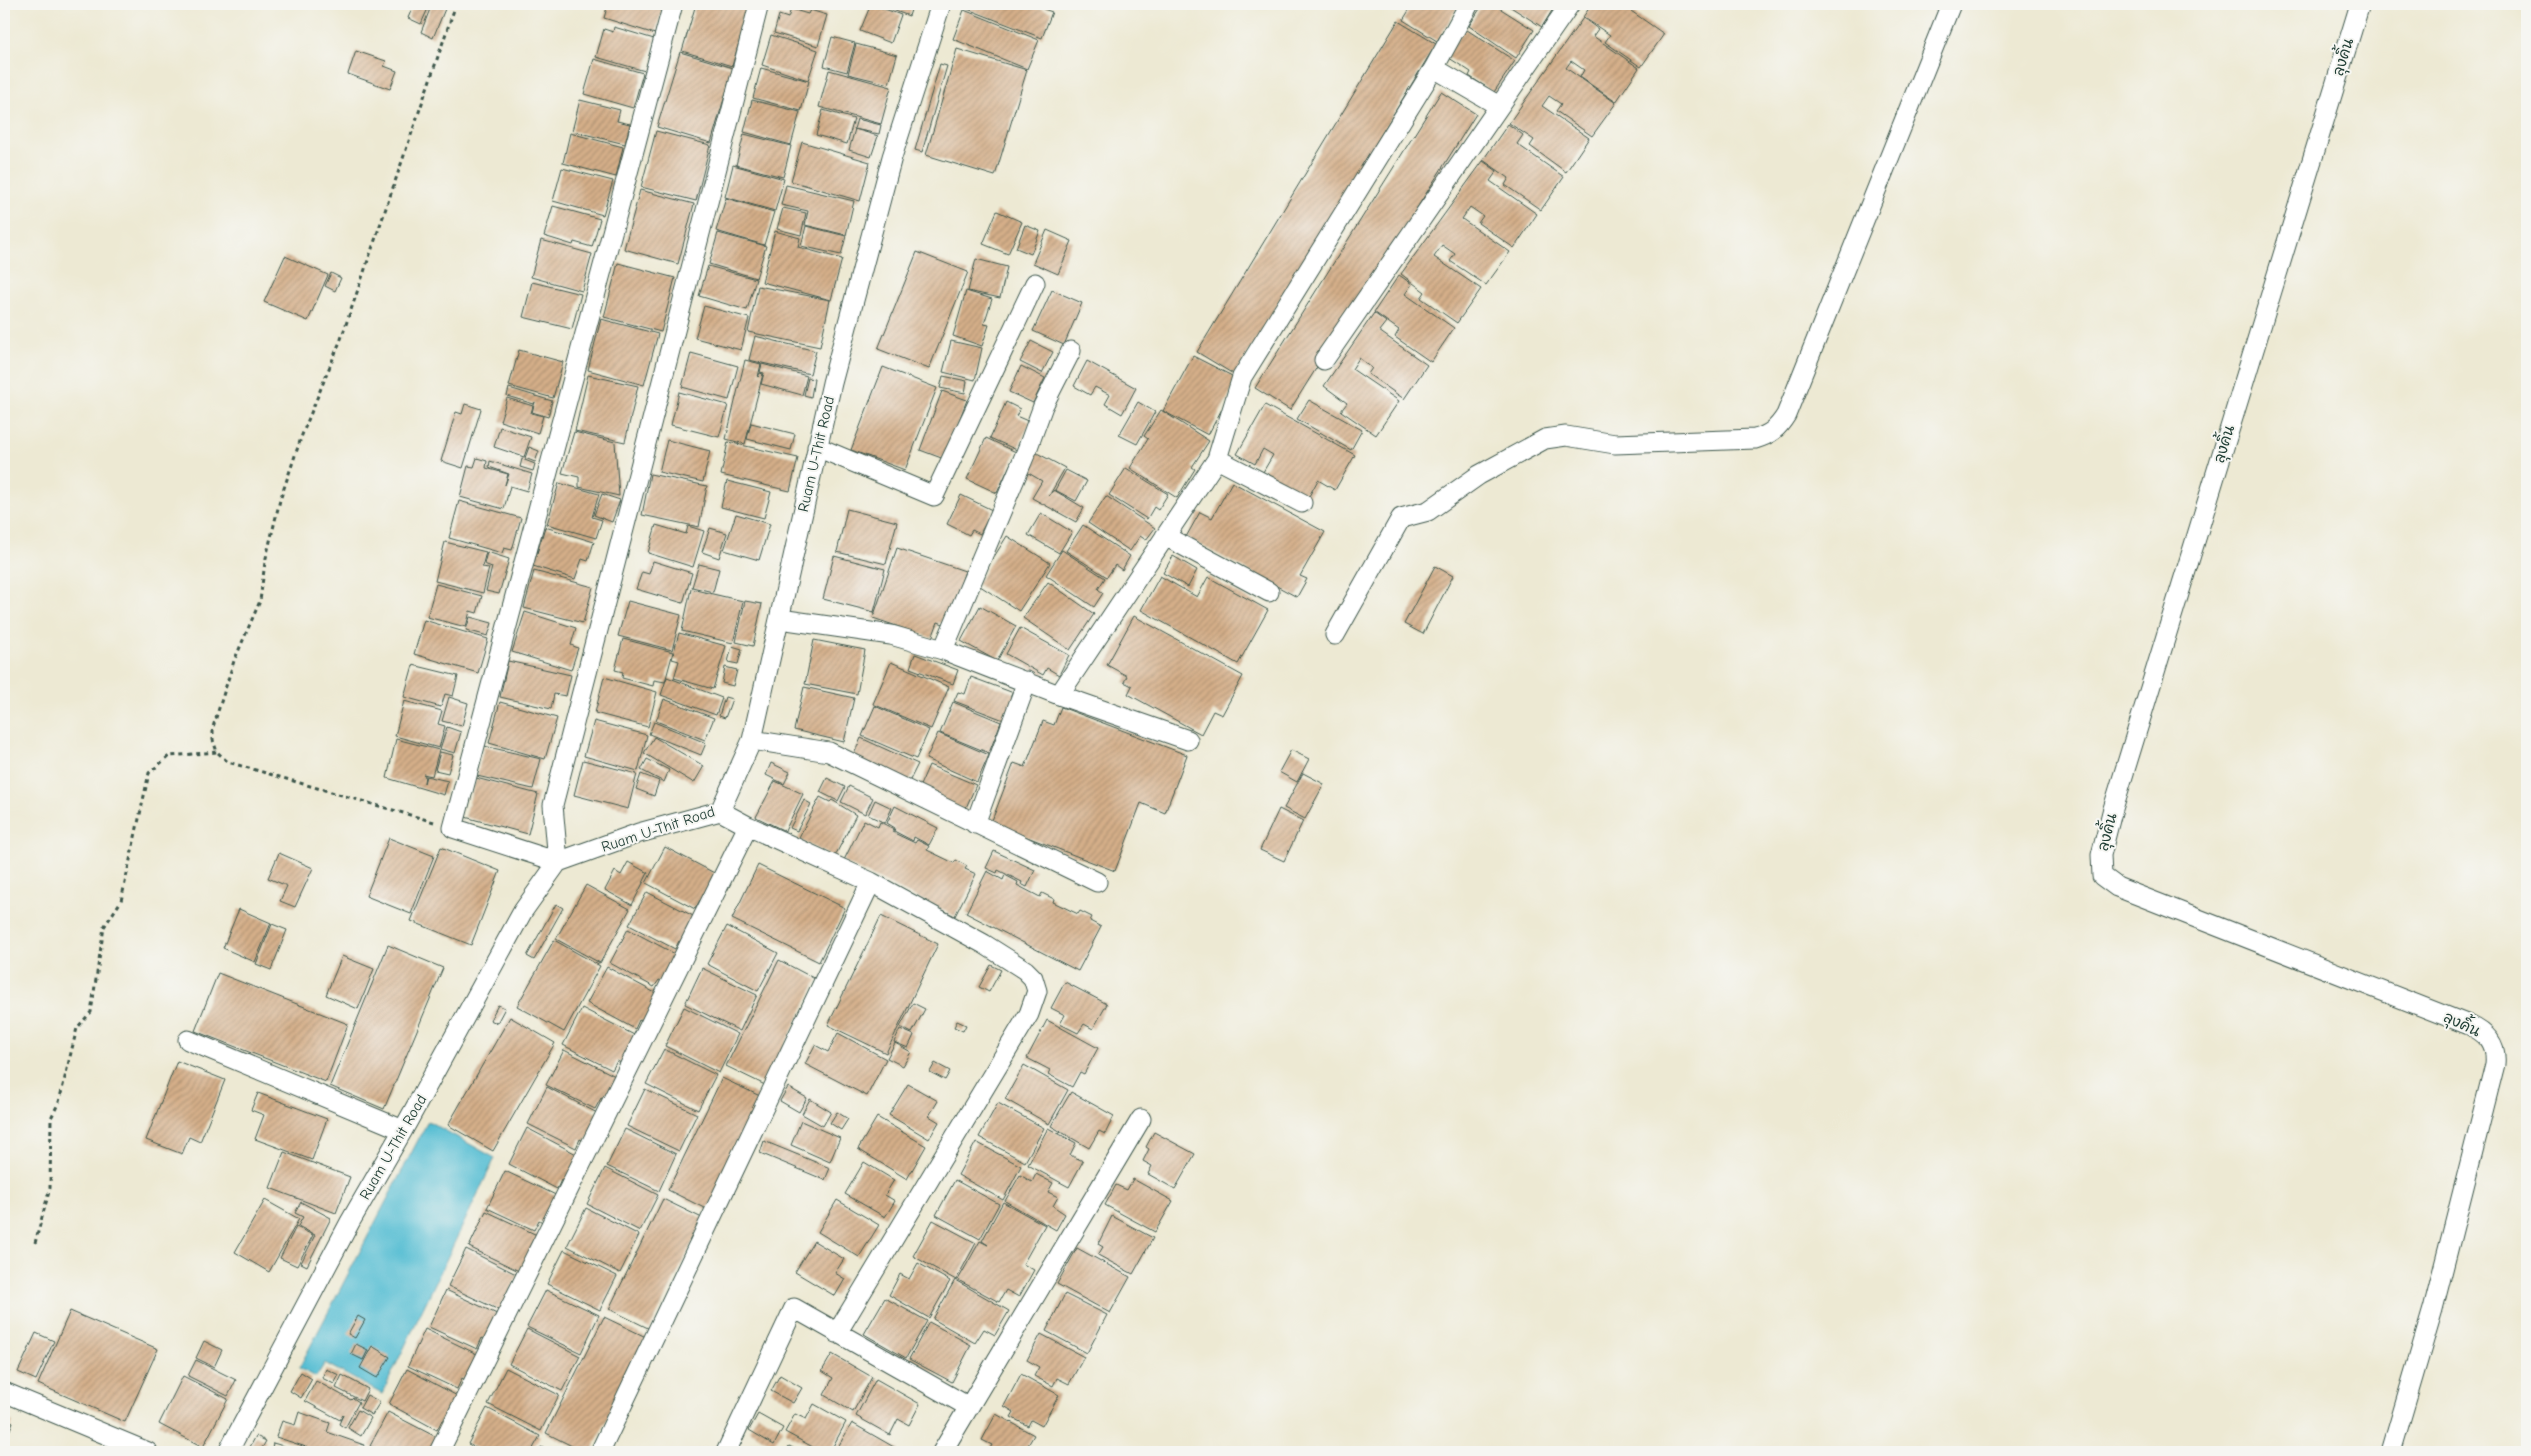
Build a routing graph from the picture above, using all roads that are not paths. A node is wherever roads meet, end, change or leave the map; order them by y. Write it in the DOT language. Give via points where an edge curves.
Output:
graph roads {
  1 [pos="673,4"];
  2 [pos="759,4"];
  3 [pos="941,4"];
  4 [pos="1469,4"];
  5 [pos="1570,4"];
  6 [pos="1951,4"];
  7 [pos="2360,4"];
  8 [pos="1434,68"];
  9 [pos="1499,106"];
  10 [pos="1035,283"];
  11 [pos="1071,351"];
  12 [pos="1324,360"];
  13 [pos="817,447"];
  14 [pos="1217,459"];
  15 [pos="1302,503"];
  16 [pos="1165,536"];
  17 [pos="1269,592"];
  18 [pos="780,619"];
  19 [pos="1335,635"];
  20 [pos="943,650"];
  21 [pos="1027,681"];
  22 [pos="1059,695"];
  23 [pos="752,740"];
  24 [pos="1188,740"];
  25 [pos="720,811"];
  26 [pos="975,824"];
  27 [pos="748,826"];
  28 [pos="558,862"];
  29 [pos="871,882"];
  30 [pos="1097,882"];
  31 [pos="188,1040"];
  32 [pos="1141,1119"];
  33 [pos="403,1130"];
  34 [pos="837,1333"];
  35 [pos="4,1392"];
  36 [pos="969,1407"];
  37 [pos="440,1450"];
  38 [pos="148,1452"];
  39 [pos="228,1452"];
  40 [pos="600,1452"];
  41 [pos="726,1452"];
  42 [pos="942,1452"];
  43 [pos="2391,1452"];
  1 -- 28 [label="street" via="453,828"];
  2 -- 28 [label="street" via="553,805"];
  3 -- 13 [label="street, Ruam U-Thit Road" via="892,157"];
  4 -- 8 [label="street"];
  5 -- 9 [label="street"];
  6 -- 19 [label="street" via="1786,415 1779,425 1764,436 1755,438 1615,444 1566,436 1538,441 1479,475 1428,511 1401,518"];
  7 -- 43 [label="street, ลุงคิ้น" via="2112,812 2100,866 2102,876 2117,887 2470,1025 2491,1040 2495,1064 2433,1309"];
  8 -- 9 [label="street"];
  8 -- 14 [label="street" via="1242,377"];
  9 -- 12 [label="street"];
  10 -- 13 [label="street" via="934,496"];
  11 -- 20 [label="street" via="1036,422"];
  13 -- 18 [label="street, Ruam U-Thit Road"];
  14 -- 15 [label="street"];
  14 -- 16 [label="street"];
  16 -- 17 [label="street"];
  16 -- 22 [label="street"];
  18 -- 20 [label="street" via="891,635"];
  18 -- 23 [label="street, Ruam U-Thit Road"];
  20 -- 21 [label="street"];
  21 -- 22 [label="street"];
  21 -- 26 [label="street"];
  22 -- 24 [label="street"];
  23 -- 25 [label="street, Ruam U-Thit Road"];
  23 -- 26 [label="street" via="829,752"];
  25 -- 27 [label="street"];
  25 -- 28 [label="street, Ruam U-Thit Road" via="639,833"];
  26 -- 30 [label="street"];
  27 -- 29 [label="street"];
  27 -- 37 [label="street"];
  28 -- 33 [label="street, Ruam U-Thit Road" via="523,911"];
  29 -- 34 [label="street" via="1025,970 1033,978 1037,991 1029,1014"];
  29 -- 40 [label="street"];
  31 -- 33 [label="street"];
  32 -- 36 [label="street"];
  33 -- 39 [label="street, Ruam U-Thit Road" via="350,1222"];
  34 -- 36 [label="street"];
  34 -- 41 [label="street" via="794,1308"];
  35 -- 38 [label="street"];
  36 -- 42 [label="street"];
}
